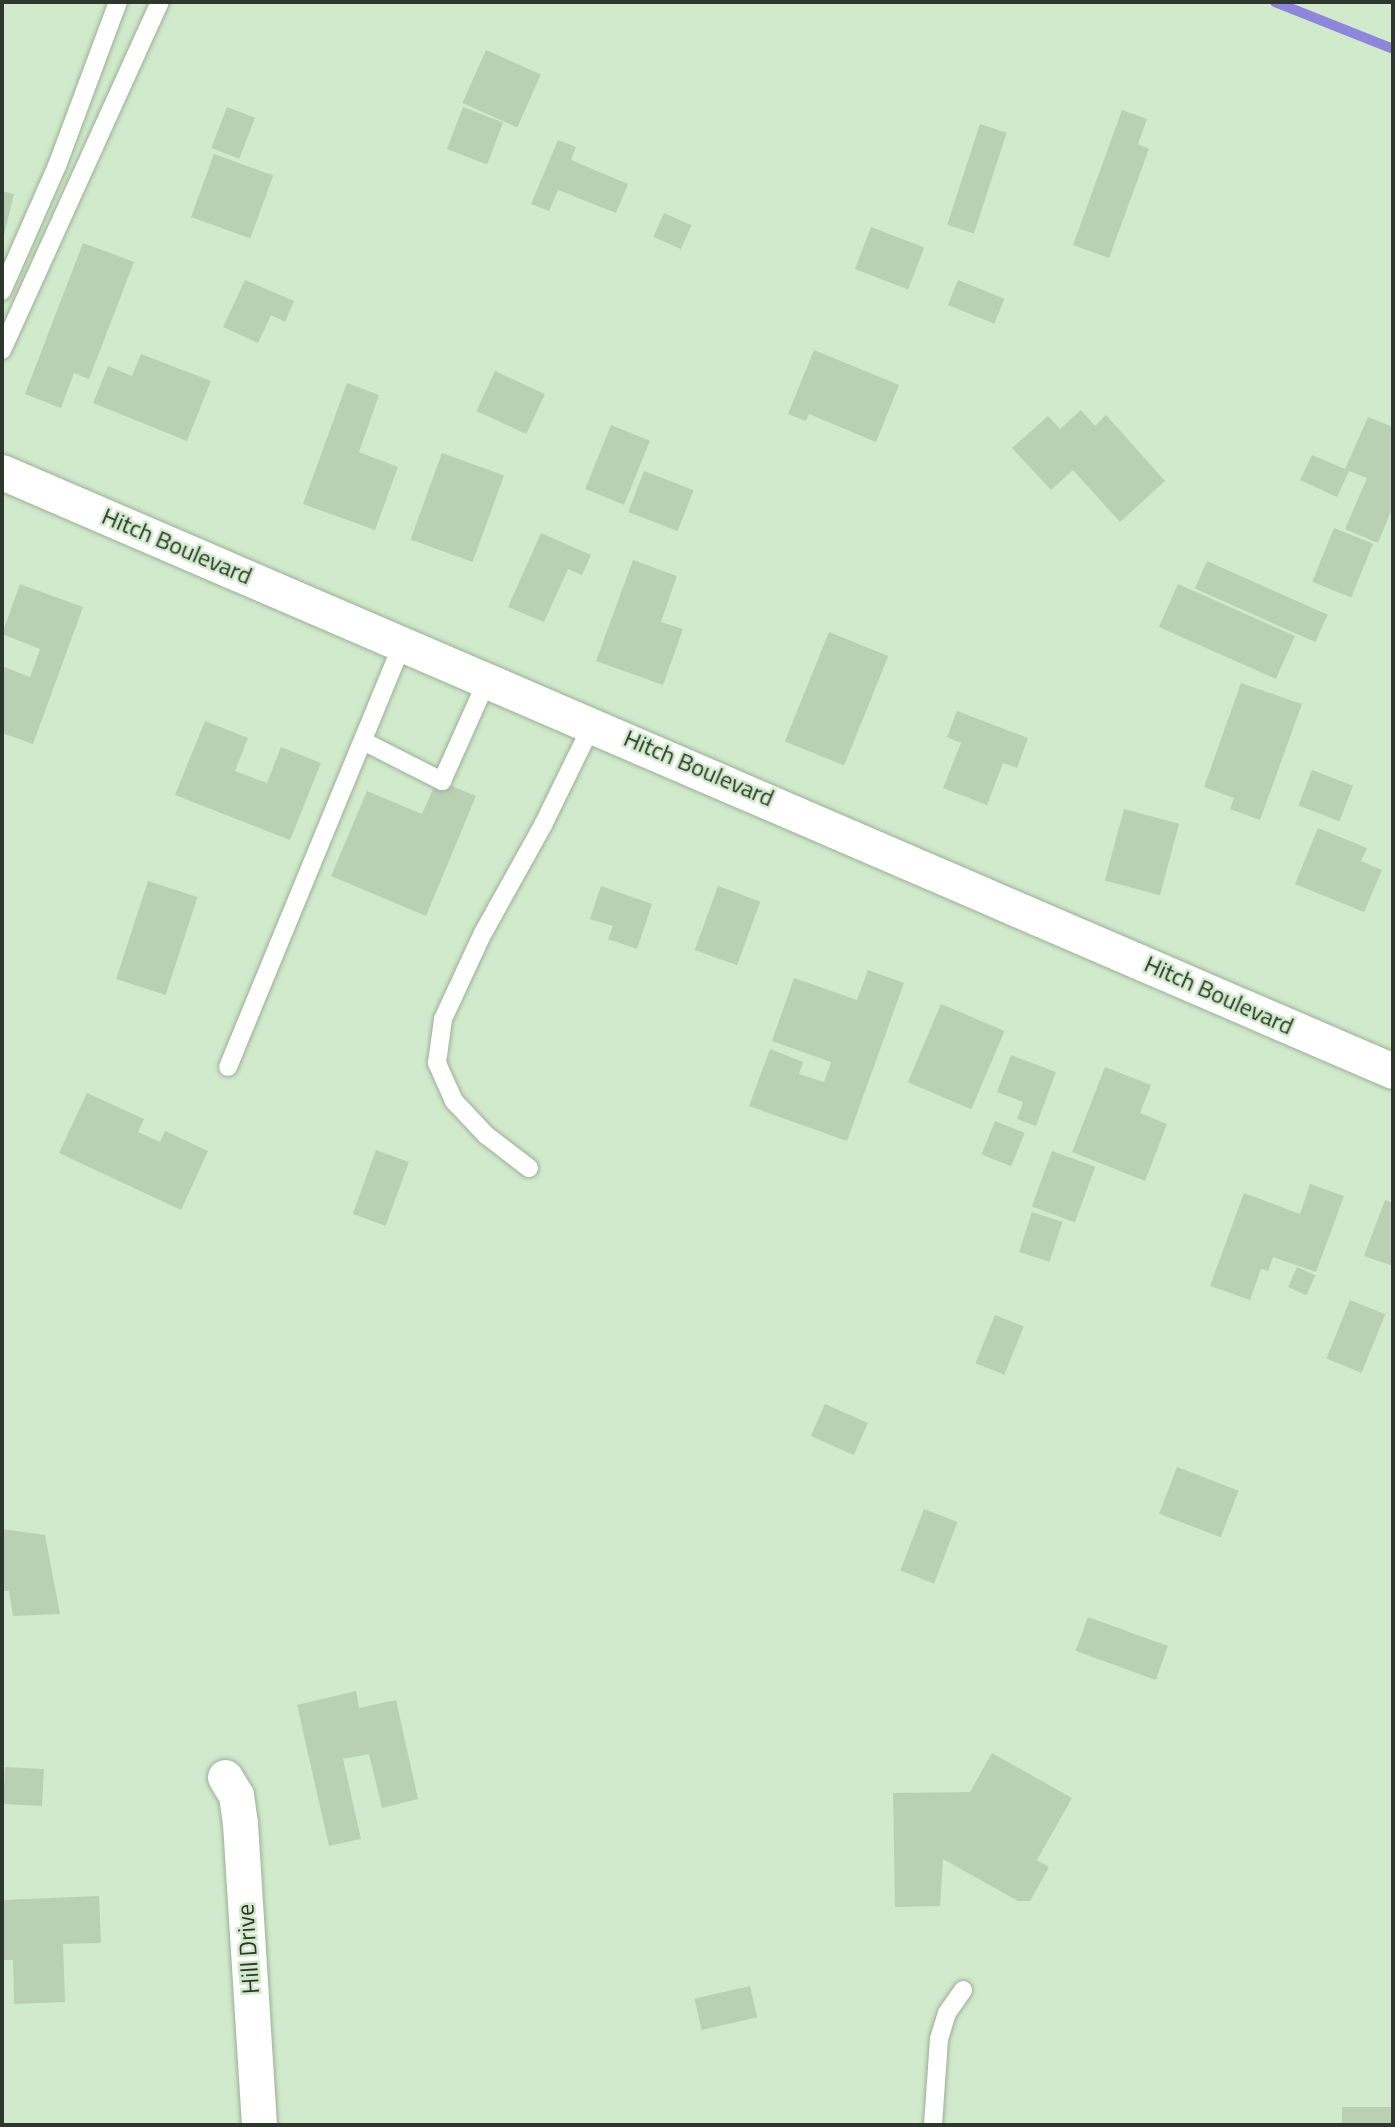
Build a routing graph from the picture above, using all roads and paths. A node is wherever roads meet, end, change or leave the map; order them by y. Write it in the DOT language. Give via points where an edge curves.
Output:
graph roads {
  1 [pos="118,2"];
  2 [pos="160,2"];
  3 [pos="2,291"];
  4 [pos="2,350"];
  5 [pos="2,472"];
  6 [pos="403,642"];
  7 [pos="488,678"];
  8 [pos="593,723"];
  9 [pos="363,741"];
  10 [pos="228,1067"];
  11 [pos="1393,1071"];
  12 [pos="528,1168"];
  13 [pos="225,1777"];
  14 [pos="963,1990"];
  15 [pos="259,2125"];
  16 [pos="933,2125"];
  1 -- 3 [label="lane" via="57,166"];
  2 -- 4 [label="lane"];
  5 -- 6 [label="street, Hitch Boulevard"];
  6 -- 7 [label="street, Hitch Boulevard"];
  6 -- 9 [label="lane"];
  7 -- 8 [label="street, Hitch Boulevard"];
  7 -- 9 [label="lane" via="442,781"];
  8 -- 11 [label="street, Hitch Boulevard"];
  8 -- 12 [label="lane" via="483,933 443,1020 437,1063 454,1101 486,1135"];
  9 -- 10 [label="lane"];
  13 -- 15 [label="street, Hill Drive" via="236,1795 240,1823"];
  14 -- 16 [label="lane" via="947,2013 939,2039"];
}
